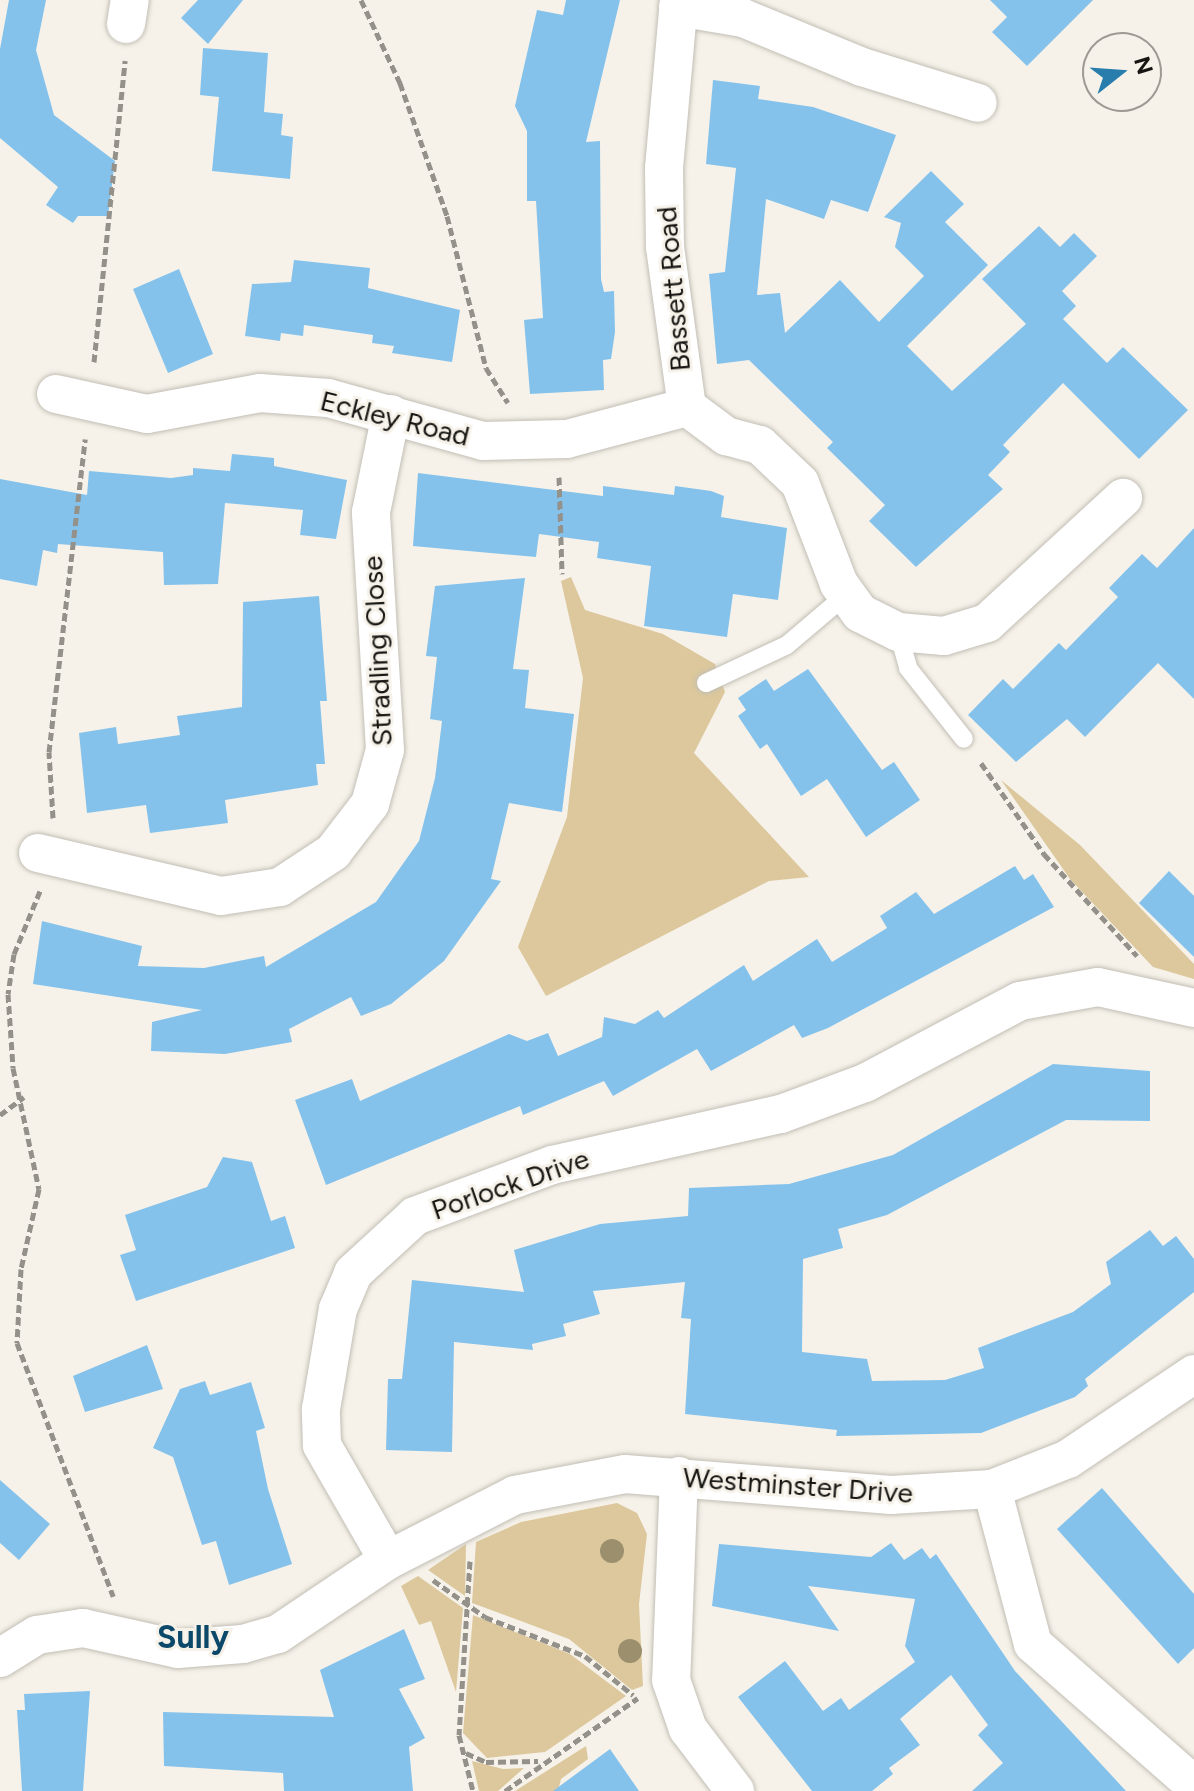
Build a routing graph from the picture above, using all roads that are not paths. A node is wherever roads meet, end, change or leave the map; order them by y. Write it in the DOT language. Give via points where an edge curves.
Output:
graph roads {
  1 [pos="679,3"];
  2 [pos="978,103"];
  3 [pos="56,394"];
  4 [pos="687,407"];
  5 [pos="391,414"];
  6 [pos="1123,498"];
  7 [pos="846,595"];
  8 [pos="898,632"];
  9 [pos="706,683"];
  10 [pos="964,739"];
  11 [pos="38,853"];
  12 [pos="1194,1008"];
  13 [pos="1194,1374"];
  14 [pos="679,1476"];
  15 [pos="992,1489"];
  16 [pos="397,1555"];
  17 [pos="0,1658"];
  18 [pos="1194,1785"];
  19 [pos="735,1791"];
  1 -- 2 [label="street" via="757,23 862,67"];
  1 -- 4 [label="street, Bassett Road" via="665,247"];
  3 -- 5 [label="street, Eckley Road" via="147,414 260,393"];
  4 -- 5 [label="street, Eckley Road" via="544,440 483,441"];
  4 -- 7 [label="street, Bassett Road" via="726,436 760,445 800,483"];
  5 -- 11 [label="street, Stradling Close" via="371,512 385,750 370,804 333,852 280,887 221,896"];
  6 -- 8 [label="street, Bassett Road" via="987,623 944,636"];
  7 -- 8 [label="street, Bassett Road" via="860,613"];
  7 -- 9 [label="lane" via="787,645"];
  8 -- 10 [label="lane" via="908,668"];
  12 -- 16 [label="street, Porlock Drive" via="1154,995 1098,987 1020,1001 865,1083 781,1114 552,1165 415,1216 353,1273 338,1309 321,1409 322,1445"];
  13 -- 15 [label="street, Westminster Drive" via="1068,1459"];
  14 -- 15 [label="street, Westminster Drive" via="891,1495"];
  14 -- 16 [label="street, Westminster Drive" via="566,1482 469,1516"];
  14 -- 19 [label="street" via="671,1680 688,1729"];
  15 -- 18 [label="street" via="1033,1644"];
  16 -- 17 [label="street" via="278,1634 243,1644 178,1649 83,1628 37,1635"];
}
